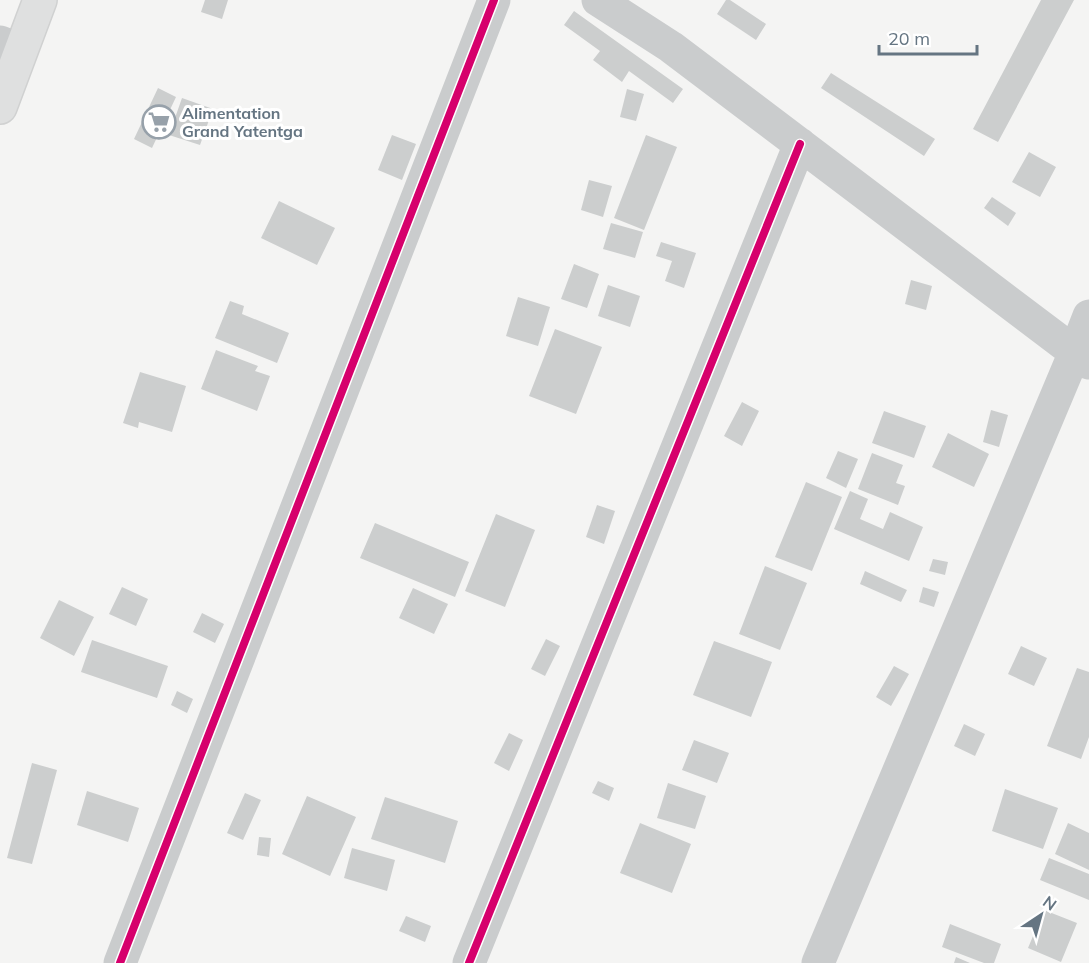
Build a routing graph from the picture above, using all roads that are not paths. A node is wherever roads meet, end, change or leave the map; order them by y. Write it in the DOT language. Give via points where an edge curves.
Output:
graph roads {
  1 [pos="40,0"];
  2 [pos="494,0"];
  3 [pos="598,0"];
  4 [pos="10,46"];
  5 [pos="0,107"];
  6 [pos="800,144"];
  7 [pos="1089,316"];
  8 [pos="1082,357"];
  9 [pos="120,963"];
  10 [pos="469,963"];
  11 [pos="818,963"];
  1 -- 4 [label="main road"];
  2 -- 9 [label="street"];
  3 -- 6 [label="street" via="671,47"];
  4 -- 5 [label="main road"];
  6 -- 8 [label="street"];
  6 -- 10 [label="street"];
  7 -- 8 [label="street"];
  8 -- 11 [label="street"];
}
